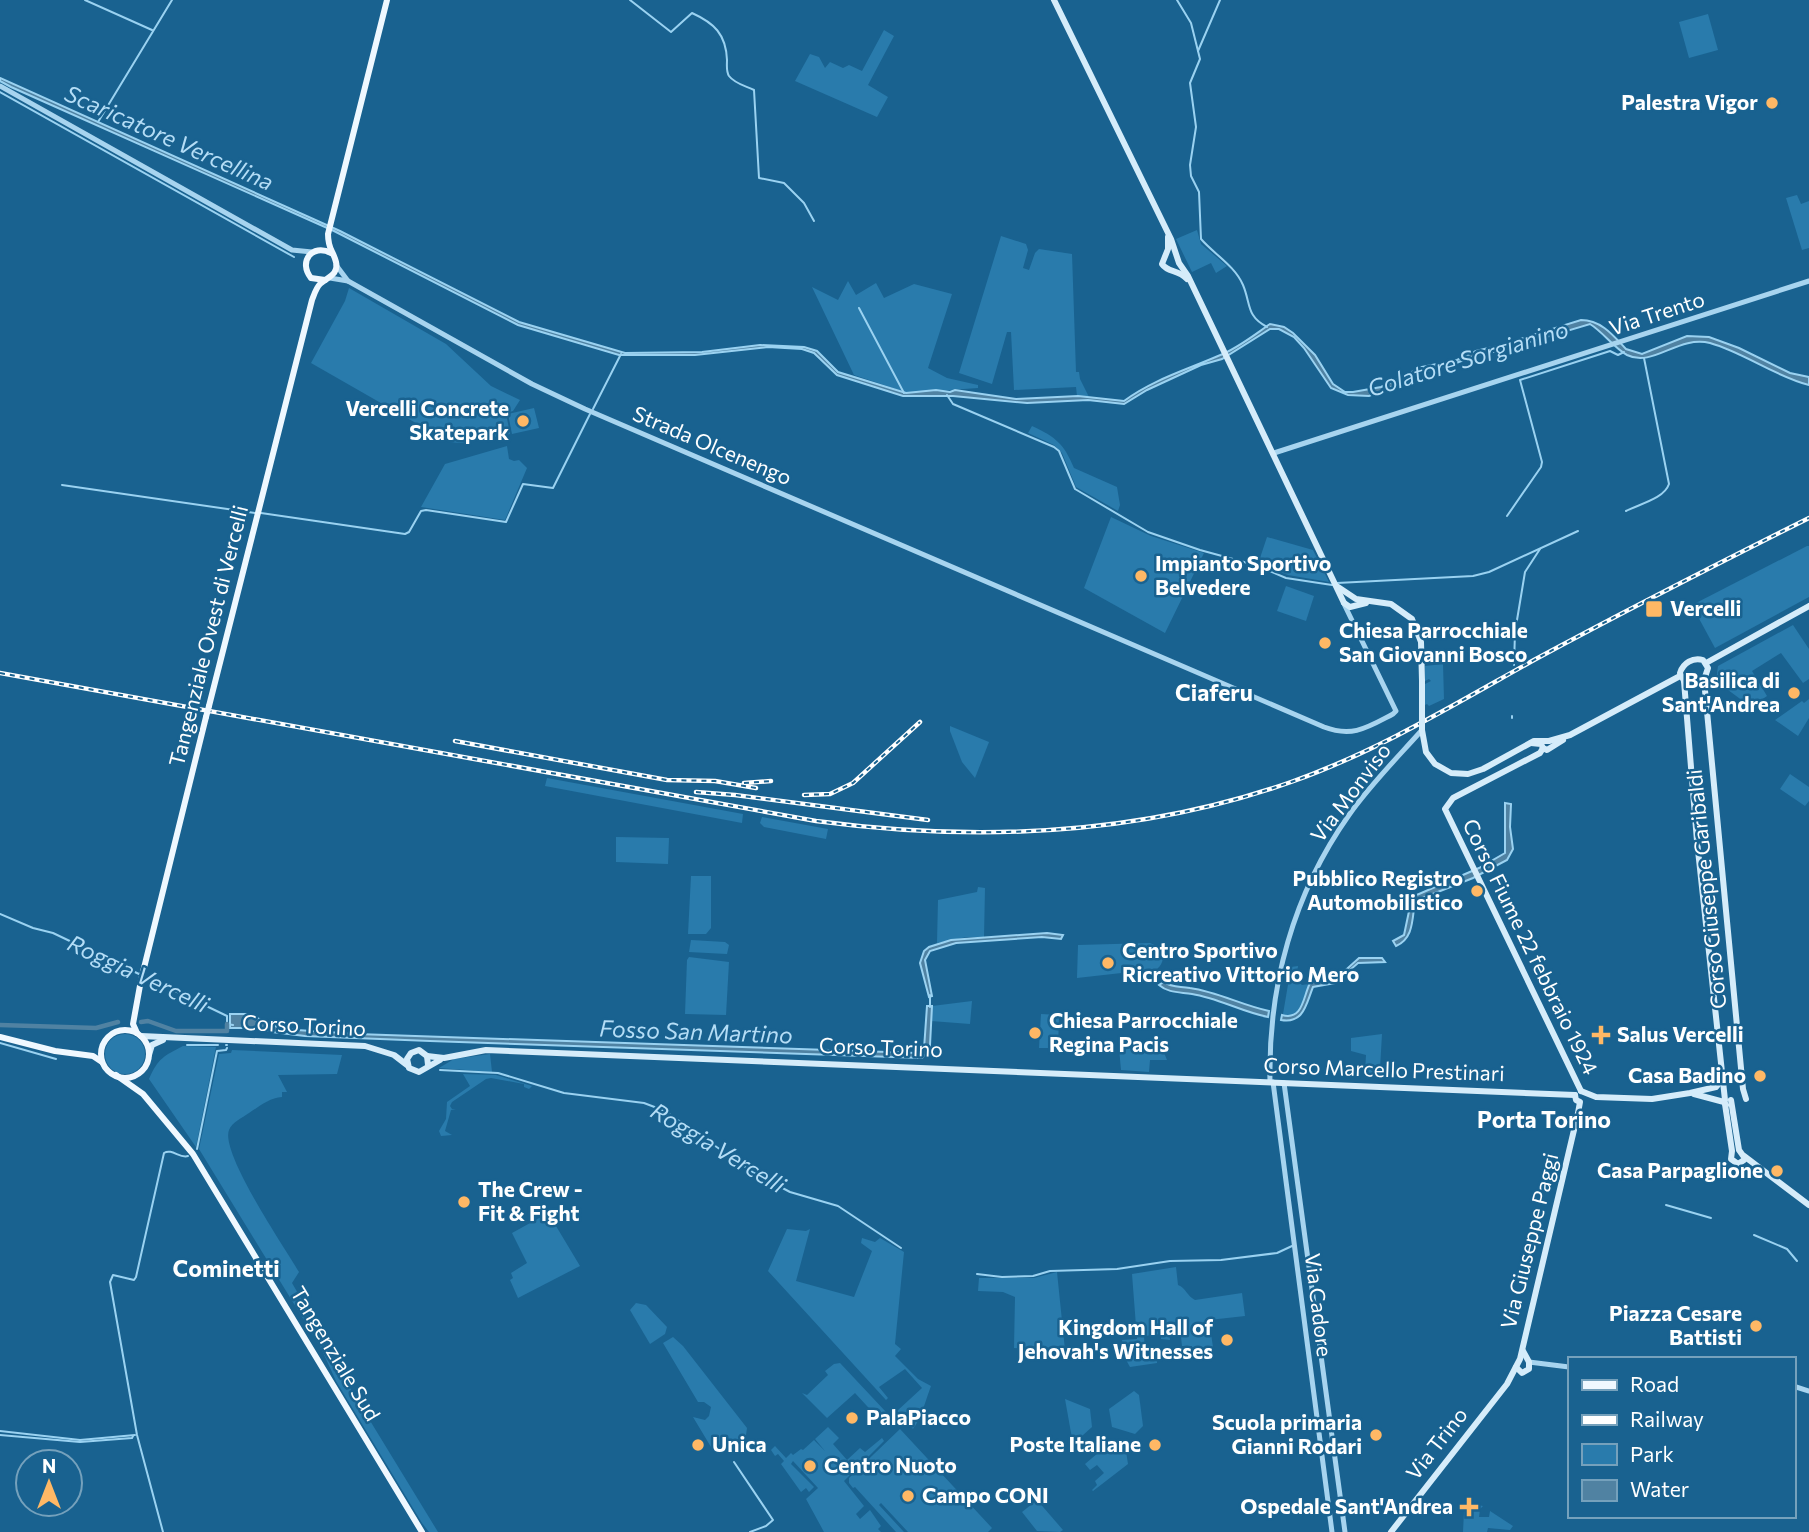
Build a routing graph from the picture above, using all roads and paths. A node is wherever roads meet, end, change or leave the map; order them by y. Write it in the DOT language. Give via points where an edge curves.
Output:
graph roads {
  1 [pos="387,0"];
  2 [pos="1054,0"];
  3 [pos="0,86"];
  4 [pos="1167,232"];
  5 [pos="328,234"];
  6 [pos="292,250"];
  7 [pos="315,251"];
  8 [pos="331,253"];
  9 [pos="1166,254"];
  10 [pos="1176,254"];
  11 [pos="1179,263"];
  12 [pos="305,264"];
  13 [pos="336,265"];
  14 [pos="1174,270"];
  15 [pos="308,275"];
  16 [pos="328,279"];
  17 [pos="348,281"];
  18 [pos="1809,281"];
  19 [pos="1191,284"];
  20 [pos="312,300"];
  21 [pos="1274,453"];
  22 [pos="1350,602"];
  23 [pos="1809,606"];
  24 [pos="1706,663"];
  25 [pos="1682,679"];
  26 [pos="1704,680"];
  27 [pos="1422,730"];
  28 [pos="1545,744"];
  29 [pos="141,980"];
  30 [pos="119,1031"];
  31 [pos="139,1035"];
  32 [pos="0,1037"];
  33 [pos="169,1038"];
  34 [pos="103,1045"];
  35 [pos="410,1054"];
  36 [pos="81,1055"];
  37 [pos="149,1055"];
  38 [pos="394,1055"];
  39 [pos="428,1056"];
  40 [pos="444,1058"];
  41 [pos="104,1063"];
  42 [pos="408,1065"];
  43 [pos="428,1065"];
  44 [pos="982,1070"];
  45 [pos="137,1074"];
  46 [pos="116,1075"];
  47 [pos="1721,1080"];
  48 [pos="1272,1082"];
  49 [pos="1284,1083"];
  50 [pos="1690,1093"];
  51 [pos="143,1094"];
  52 [pos="1582,1097"];
  53 [pos="1727,1102"];
  54 [pos="1809,1205"];
  55 [pos="1528,1363"];
  56 [pos="1568,1367"];
  57 [pos="1518,1370"];
  58 [pos="422,1532"];
  59 [pos="1332,1532"];
  60 [pos="1345,1532"];
  61 [pos="1391,1532"];
  1 -- 5 [label="main road"];
  2 -- 4 [label="main road"];
  3 -- 6 [label="street"];
  4 -- 9 [label="main road"];
  4 -- 10 [label="main road"];
  5 -- 7 [label="main road"];
  5 -- 8 [label="main road"];
  6 -- 7 [label="street"];
  6 -- 12 [label="street"];
  7 -- 8 [label="main road"];
  7 -- 12 [label="main road"];
  8 -- 13 [label="main road"];
  9 -- 10 [label="main road"];
  9 -- 14 [label="main road" via="1162,264"];
  10 -- 11 [label="main road"];
  11 -- 14 [label="main road"];
  11 -- 19 [label="main road"];
  12 -- 15 [label="main road"];
  13 -- 16 [label="main road"];
  13 -- 17 [label="street, Strada Olcenengo"];
  14 -- 19 [label="main road"];
  15 -- 16 [label="main road" via="318,281"];
  15 -- 20 [label="main road, Tangenziale Ovest di Vercelli"];
  16 -- 17 [label="street, Strada Olcenengo"];
  16 -- 20 [label="main road, Tangenziale Ovest di Vercelli"];
  17 -- 22 [label="street, Strada Olcenengo" via="575,404 1334,731 1357,732 1396,711 1352,619"];
  18 -- 21 [label="street, Via Trento"];
  19 -- 21 [label="main road"];
  20 -- 29 [label="main road, Tangenziale Ovest di Vercelli, bridge"];
  21 -- 22 [label="main road" via="1336,584"];
  22 -- 27 [label="main road, bridge" via="1378,602 1398,608 1412,619 1420,634"];
  23 -- 24 [label="main road"];
  24 -- 25 [label="main road" via="1698,659 1688,662 1680,670"];
  24 -- 26 [label="main road"];
  25 -- 26 [label="main road" via="1696,684"];
  25 -- 28 [label="main road"];
  25 -- 47 [label="main road, Corso Giuseppe Garibaldi"];
  26 -- 53 [label="main road, Corso Giuseppe Garibaldi" via="1742,1097"];
  27 -- 28 [label="main road" via="1426,752 1440,768 1460,775 1483,769 1538,739"];
  27 -- 48 [label="street, Via Monviso" via="1347,817 1312,876 1277,982"];
  28 -- 52 [label="main road, Corso Fiume 22 febbraio 1924" via="1540,753 1445,806"];
  29 -- 30 [label="main road, Tangenziale Ovest di Vercelli" via="127,1024"];
  29 -- 31 [label="main road, Tangenziale Ovest di Vercelli" via="133,1017"];
  30 -- 31 [label="main road"];
  30 -- 34 [label="main road"];
  31 -- 33 [label="main road, Corso Torino"];
  31 -- 37 [label="main road"];
  32 -- 36 [label="main road"];
  33 -- 37 [label="main road" via="152,1045"];
  33 -- 38 [label="main road, Corso Torino" via="365,1046"];
  34 -- 36 [label="main road"];
  34 -- 41 [label="main road"];
  35 -- 38 [label="main road, Corso Torino"];
  35 -- 39 [label="main road, Corso Torino" via="419,1051"];
  35 -- 42 [label="main road"];
  36 -- 41 [label="main road"];
  37 -- 45 [label="main road"];
  38 -- 42 [label="main road, Corso Torino"];
  39 -- 40 [label="main road, Corso Torino"];
  39 -- 43 [label="main road"];
  40 -- 43 [label="main road, Corso Torino"];
  40 -- 44 [label="main road, Corso Torino" via="486,1050"];
  41 -- 46 [label="main road"];
  42 -- 43 [label="main road, Corso Torino" via="419,1072"];
  44 -- 48 [label="main road, Corso Marcello Prestinari"];
  45 -- 46 [label="main road"];
  45 -- 51 [label="main road, Tangenziale Sud"];
  46 -- 51 [label="main road, Tangenziale Sud"];
  47 -- 50 [label="main road" via="1716,1087"];
  47 -- 53 [label="main road, Corso Giuseppe Garibaldi"];
  48 -- 49 [label="main road, Corso Marcello Prestinari"];
  48 -- 59 [label="street, Via Cadore"];
  49 -- 52 [label="main road, Corso Marcello Prestinari"];
  49 -- 60 [label="street"];
  50 -- 52 [label="main road, Corso Marcello Prestinari" via="1652,1099"];
  50 -- 53 [label="main road"];
  51 -- 58 [label="main road, Tangenziale Sud" via="204,1171"];
  52 -- 55 [label="main road, Via Giuseppe Paggi" via="1522,1350"];
  53 -- 54 [label="main road, Corso Giuseppe Garibaldi" via="1740,1155"];
  55 -- 56 [label="street"];
  55 -- 57 [label="main road, Via Trino"];
  55 -- 57 [label="main road" via="1525,1372"];
  57 -- 61 [label="main road, Via Trino"];
}
